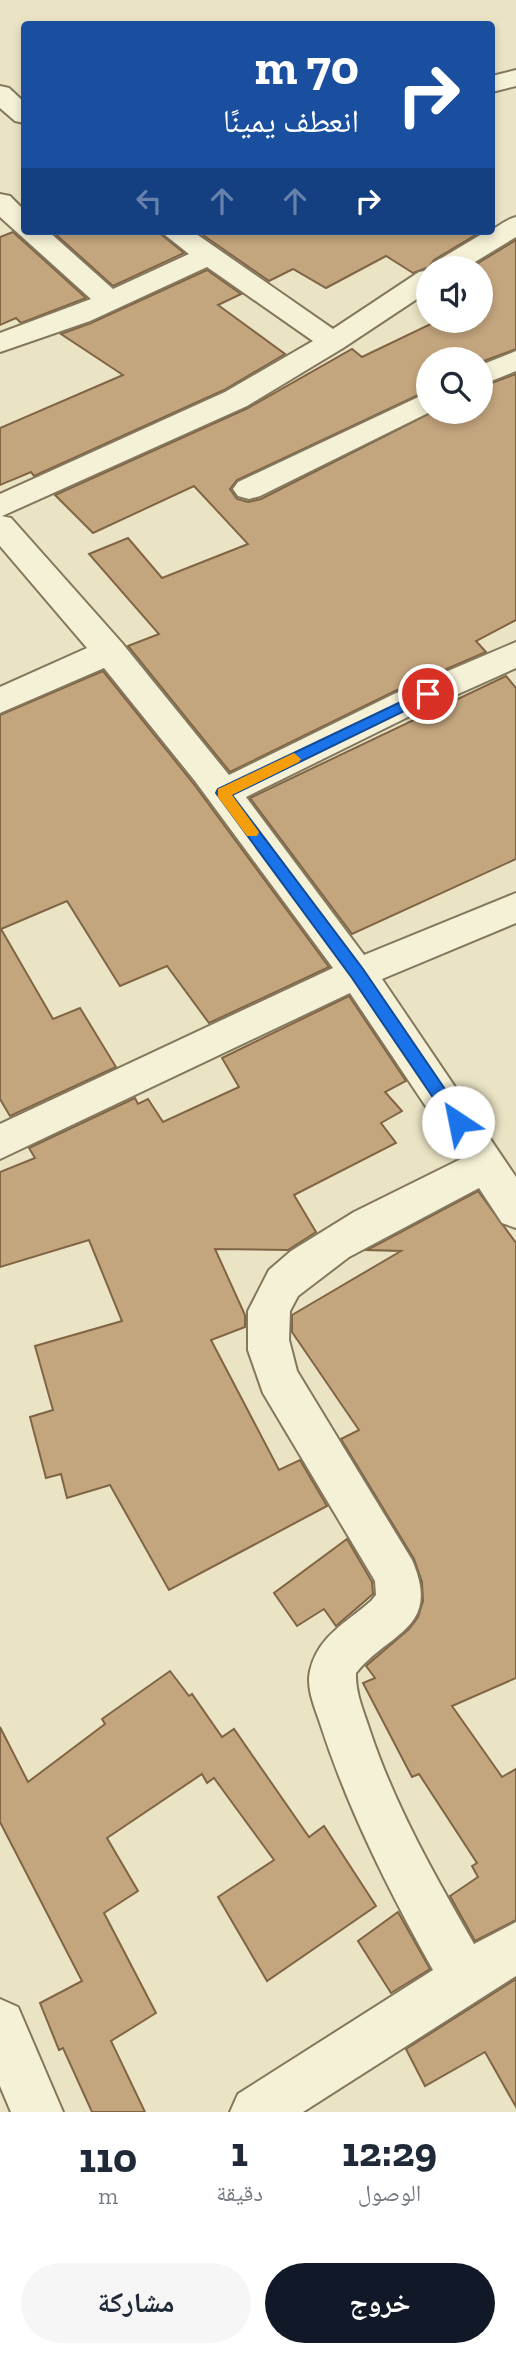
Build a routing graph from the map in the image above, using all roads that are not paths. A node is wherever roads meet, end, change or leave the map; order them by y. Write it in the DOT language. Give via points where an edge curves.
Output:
graph roads {
  1 [pos="516,78"];
  2 [pos="495,83"];
  3 [pos="0,94"];
  4 [pos="21,112"];
  5 [pos="0,202"];
  6 [pos="21,221"];
  7 [pos="516,225"];
  8 [pos="36,235"];
  9 [pos="180,235"];
  10 [pos="209,256"];
  11 [pos="466,256"];
  12 [pos="416,287"];
  13 [pos="110,301"];
  14 [pos="333,342"];
  15 [pos="0,344"];
  16 [pos="516,360"];
  17 [pos="493,371"];
  18 [pos="416,407"];
  19 [pos="249,489"];
  20 [pos="0,506"];
  21 [pos="0,526"];
  22 [pos="110,651"];
  23 [pos="516,654"];
  24 [pos="0,701"];
  25 [pos="223,793"];
  26 [pos="516,906"];
  27 [pos="357,973"];
  28 [pos="0,1142"];
  29 [pos="487,1165"];
  30 [pos="516,1211"];
  31 [pos="516,1947"];
  32 [pos="466,1979"];
  33 [pos="0,2025"];
  34 [pos="37,2112"];
  35 [pos="256,2112"];
  1 -- 2 [label="street"];
  3 -- 4 [label="street"];
  5 -- 6 [label="street"];
  7 -- 11 [label="street"];
  8 -- 13 [label="street"];
  9 -- 10 [label="street"];
  10 -- 13 [label="street"];
  10 -- 14 [label="street"];
  12 -- 14 [label="street"];
  13 -- 15 [label="street"];
  14 -- 20 [label="street" via="236,399"];
  16 -- 17 [label="street"];
  18 -- 19 [label="street"];
  21 -- 22 [label="street"];
  22 -- 24 [label="street"];
  22 -- 25 [label="street"];
  23 -- 25 [label="street"];
  25 -- 27 [label="street"];
  26 -- 27 [label="street"];
  27 -- 28 [label="street"];
  27 -- 29 [label="street"];
  29 -- 30 [label="street"];
  29 -- 32 [label="street" via="321,1252 293,1273 272,1298 267,1322 268,1351 278,1379 396,1575 399,1596 390,1614 344,1651 333,1670 335,1696 390,1841"];
  31 -- 32 [label="street"];
  32 -- 35 [label="street"];
  33 -- 34 [label="street"];
}
